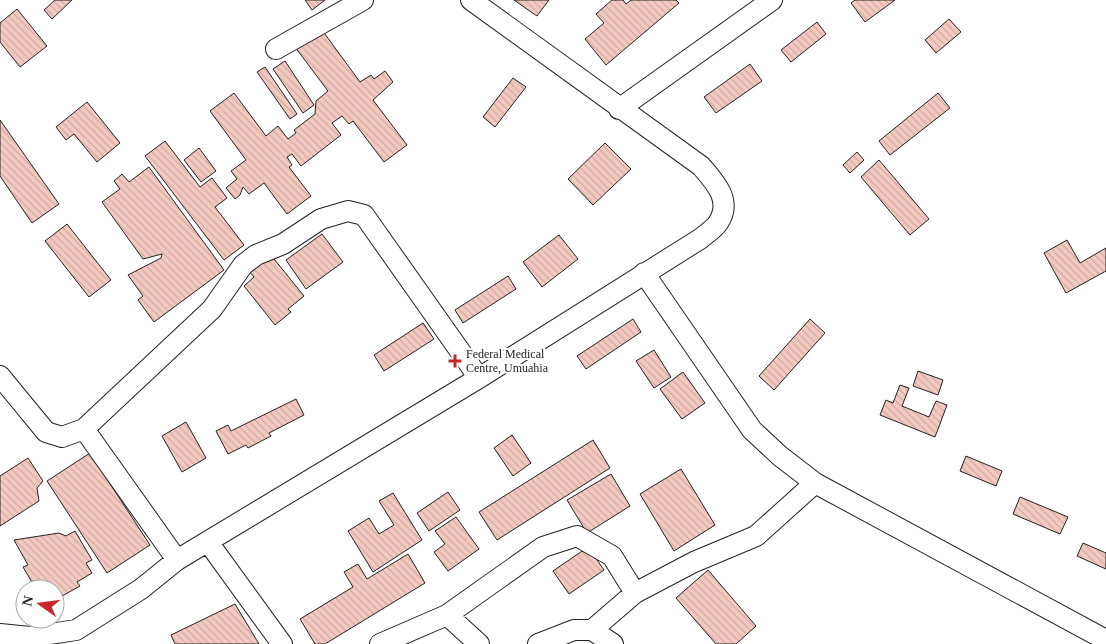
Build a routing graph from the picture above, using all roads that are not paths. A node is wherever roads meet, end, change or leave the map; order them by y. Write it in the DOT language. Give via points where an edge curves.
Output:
graph roads {
  1 [pos="363,0"];
  2 [pos="472,0"];
  3 [pos="772,0"];
  4 [pos="276,49"];
  5 [pos="619,109"];
  6 [pos="644,273"];
  7 [pos="0,376"];
  8 [pos="479,378"];
  9 [pos="84,429"];
  10 [pos="816,483"];
  11 [pos="208,542"];
  12 [pos="177,560"];
  13 [pos="635,593"];
  14 [pos="447,615"];
  15 [pos="592,630"];
  16 [pos="0,634"];
  17 [pos="1106,640"];
  18 [pos="282,644"];
  19 [pos="380,644"];
  20 [pos="479,644"];
  21 [pos="538,644"];
  22 [pos="613,644"];
  1 -- 4 [label="lane"];
  2 -- 5 [label="lane"];
  3 -- 5 [label="lane"];
  5 -- 6 [label="lane" via="701,166 720,187 724,206 719,223 700,239"];
  6 -- 8 [label="lane"];
  6 -- 10 [label="lane" via="752,430"];
  7 -- 9 [label="lane" via="46,432 62,437"];
  8 -- 9 [label="lane" via="364,215 348,211 320,219 243,265 212,309"];
  8 -- 11 [label="lane"];
  9 -- 12 [label="lane"];
  10 -- 13 [label="lane" via="756,536 694,562"];
  10 -- 17 [label="lane"];
  11 -- 12 [label="lane"];
  11 -- 18 [label="lane"];
  12 -- 16 [label="lane" via="141,589 76,630 30,637"];
  13 -- 14 [label="lane" via="612,556 577,536 543,548"];
  13 -- 15 [label="lane"];
  14 -- 19 [label="lane"];
  14 -- 20 [label="lane"];
  15 -- 21 [label="lane" via="574,630"];
  15 -- 22 [label="lane"];
}
